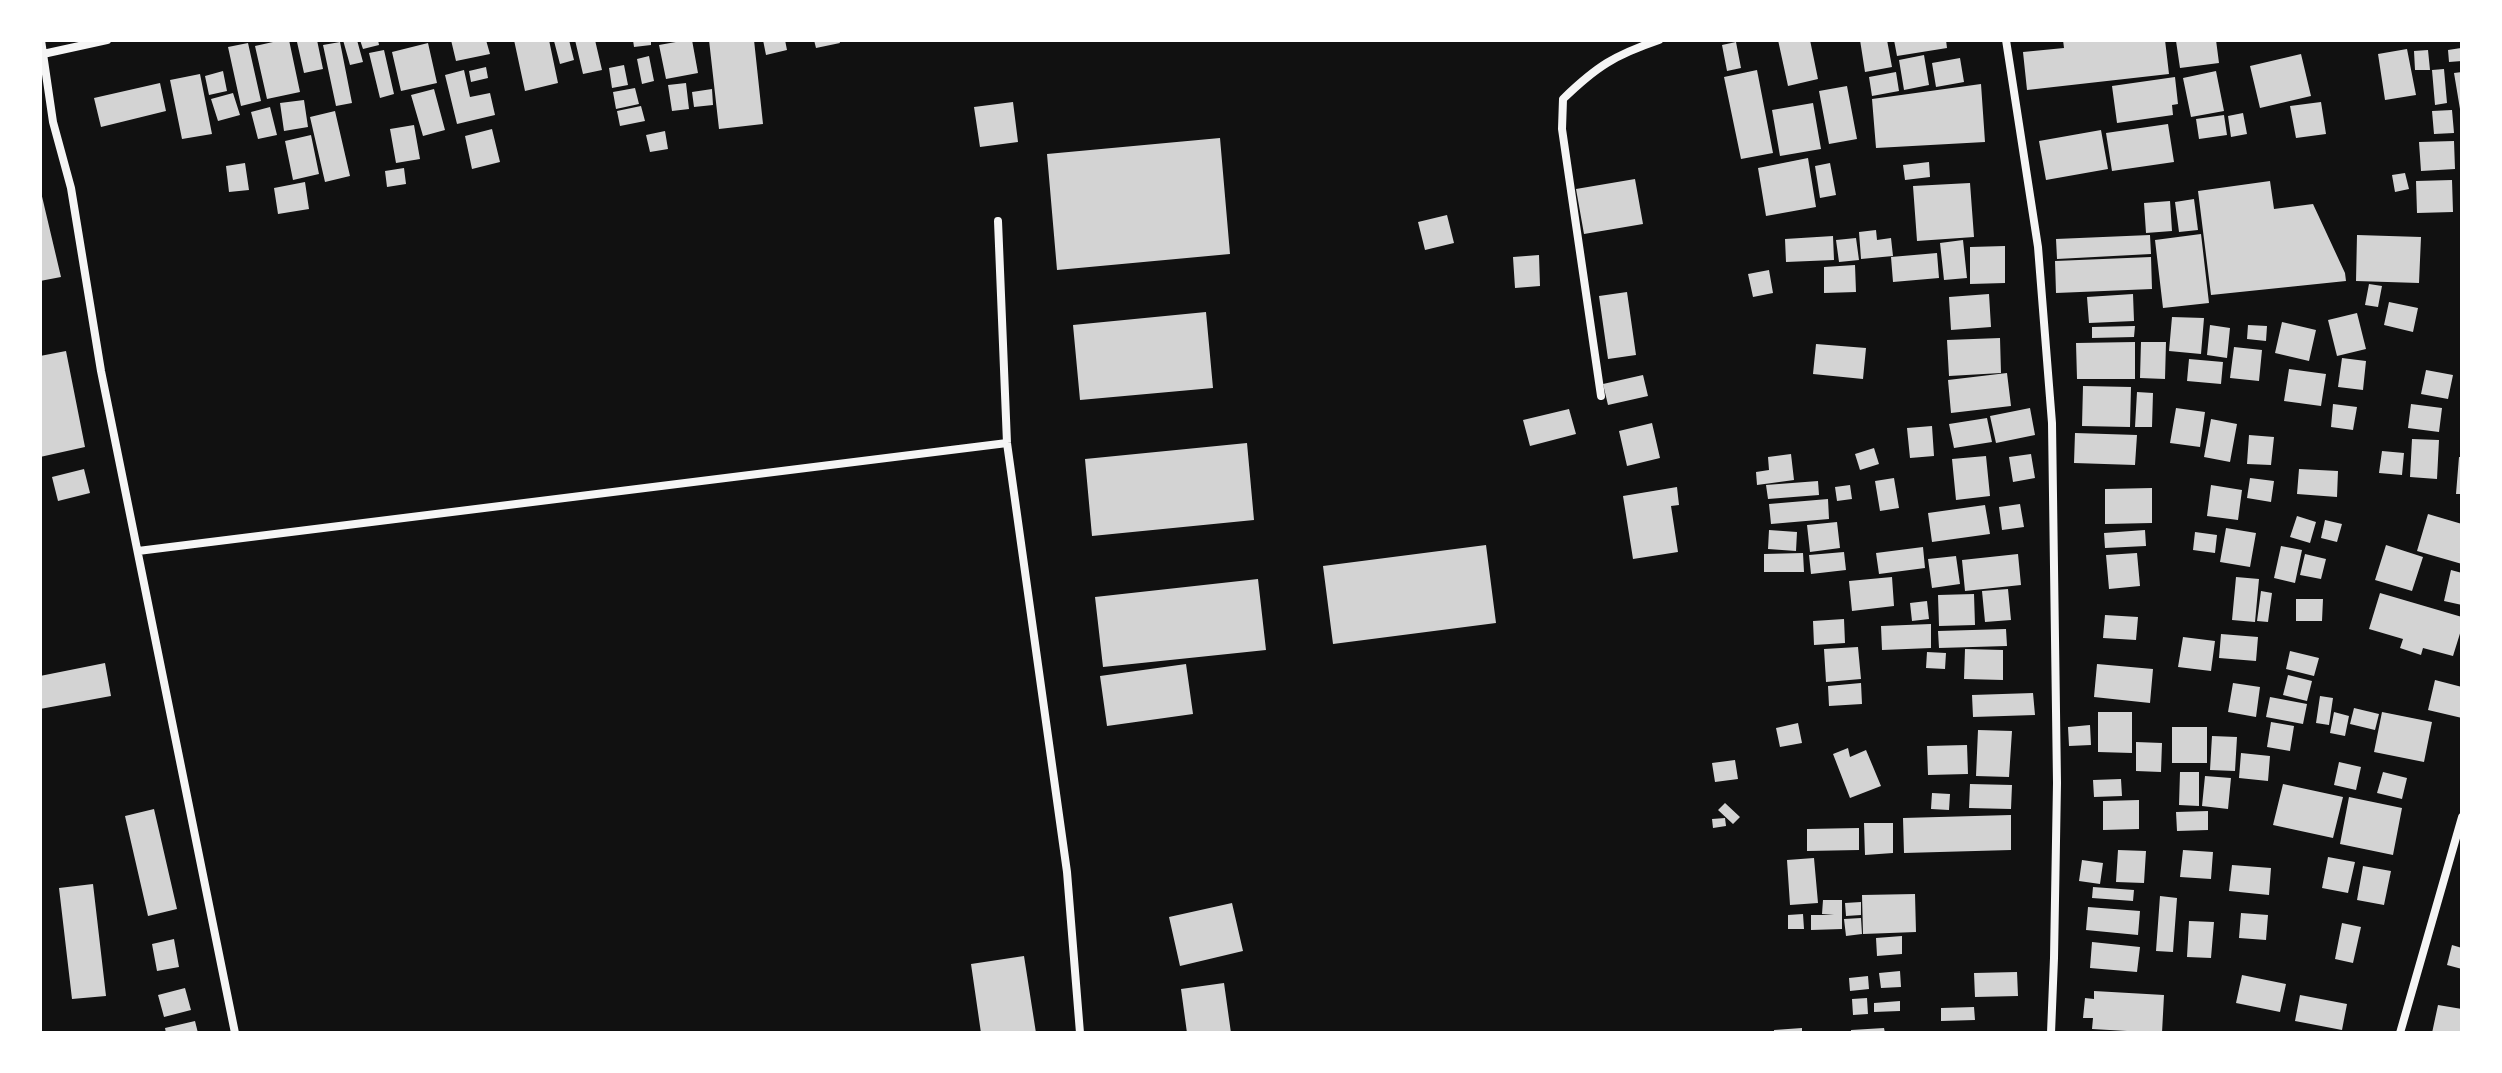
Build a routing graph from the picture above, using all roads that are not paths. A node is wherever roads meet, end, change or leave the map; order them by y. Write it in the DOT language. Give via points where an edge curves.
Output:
graph roads {
  1 [pos="41,40"];
  2 [pos="107,40"];
  3 [pos="1659,40"];
  4 [pos="2006,40"];
  5 [pos="43,54"];
  6 [pos="998,221"];
  7 [pos="1601,396"];
  8 [pos="1007,443"];
  9 [pos="138,551"];
  10 [pos="2462,817"];
  11 [pos="235,1033"];
  12 [pos="1080,1033"];
  13 [pos="2051,1033"];
  14 [pos="2400,1033"];
  1 -- 5 [label="street"];
  2 -- 5 [label="street"];
  3 -- 7 [label="street" via="1620,53 1563,99 1562,129"];
  4 -- 13 [label="street" via="2038,247 2052,423 2057,783"];
  5 -- 9 [label="street"];
  6 -- 8 [label="street"];
  8 -- 9 [label="street"];
  8 -- 12 [label="street" via="1067,872"];
  9 -- 11 [label="street"];
  10 -- 14 [label="street"];
}
